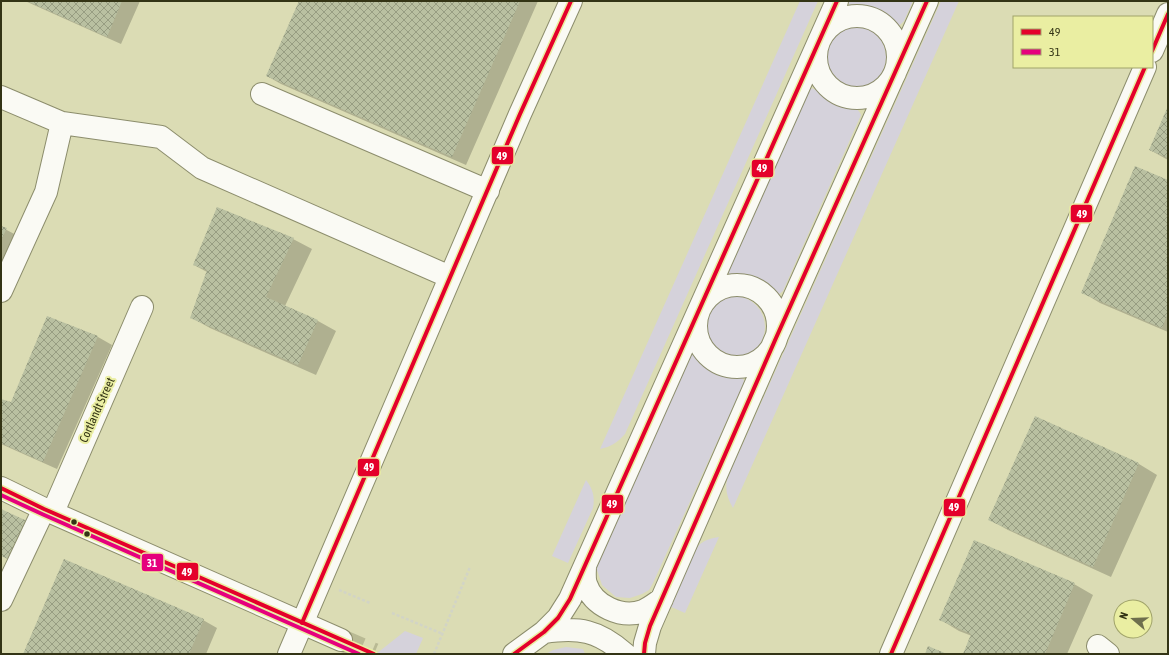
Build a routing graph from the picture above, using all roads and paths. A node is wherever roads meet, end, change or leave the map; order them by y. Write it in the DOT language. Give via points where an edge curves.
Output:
graph roads {
  1 [pos="571,1"];
  2 [pos="837,1"];
  3 [pos="927,1"];
  4 [pos="1168,14"];
  5 [pos="820,40"];
  6 [pos="1153,49"];
  7 [pos="1145,68"];
  8 [pos="896,71"];
  9 [pos="262,94"];
  10 [pos="1,97"];
  11 [pos="62,124"];
  12 [pos="488,190"];
  13 [pos="450,277"];
  14 [pos="1,291"];
  15 [pos="700,306"];
  16 [pos="142,307"];
  17 [pos="776,338"];
  18 [pos="1,488"];
  19 [pos="48,511"];
  20 [pos="585,566"];
  21 [pos="470,567"];
  22 [pos="320,582"];
  23 [pos="662,599"];
  24 [pos="1,600"];
  25 [pos="370,603"];
  26 [pos="392,613"];
  27 [pos="302,623"];
  28 [pos="544,632"];
  29 [pos="443,634"];
  30 [pos="341,640"];
  31 [pos="289,654"];
  32 [pos="434,654"];
  33 [pos="514,654"];
  34 [pos="625,654"];
  35 [pos="644,654"];
  36 [pos="891,654"];
  1 -- 12 [label="street"];
  2 -- 5 [label="street"];
  3 -- 8 [label="street"];
  4 -- 6 [label="street"];
  5 -- 8 [label="street" via="833,24 845,18 871,18 882,24 891,34 898,56"];
  5 -- 8 [label="street" via="816,51 816,64 820,76 828,87 842,96 853,99 874,95 884,89"];
  5 -- 15 [label="street"];
  7 -- 36 [label="street"];
  8 -- 17 [label="street"];
  9 -- 12 [label="street"];
  10 -- 11 [label="street"];
  11 -- 13 [label="street" via="161,137 202,168"];
  11 -- 14 [label="street" via="46,192"];
  12 -- 13 [label="street"];
  13 -- 22 [label="street"];
  15 -- 17 [label="street" via="711,293 722,287 735,284 748,286 769,300 776,312"];
  15 -- 17 [label="street" via="696,319 699,343 706,354 719,363 740,367 751,364 770,350"];
  15 -- 20 [label="street"];
  16 -- 19 [label="street, Cortlandt Street"];
  17 -- 23 [label="street"];
  18 -- 19 [label="street"];
  19 -- 24 [label="street, Cortlandt Street"];
  19 -- 27 [label="street"];
  20 -- 23 [label="street" via="585,584 591,595 603,606 619,612 632,613 643,611"];
  20 -- 28 [label="street" via="570,599 558,618"];
  21 -- 29 [label="path"];
  22 -- 25 [label="path"];
  22 -- 27 [label="street"];
  23 -- 35 [label="street" via="650,626"];
  26 -- 29 [label="path"];
  27 -- 30 [label="street"];
  27 -- 31 [label="street"];
  28 -- 33 [label="street"];
  28 -- 34 [label="street" via="579,630 595,634"];
  29 -- 32 [label="path"];
}
